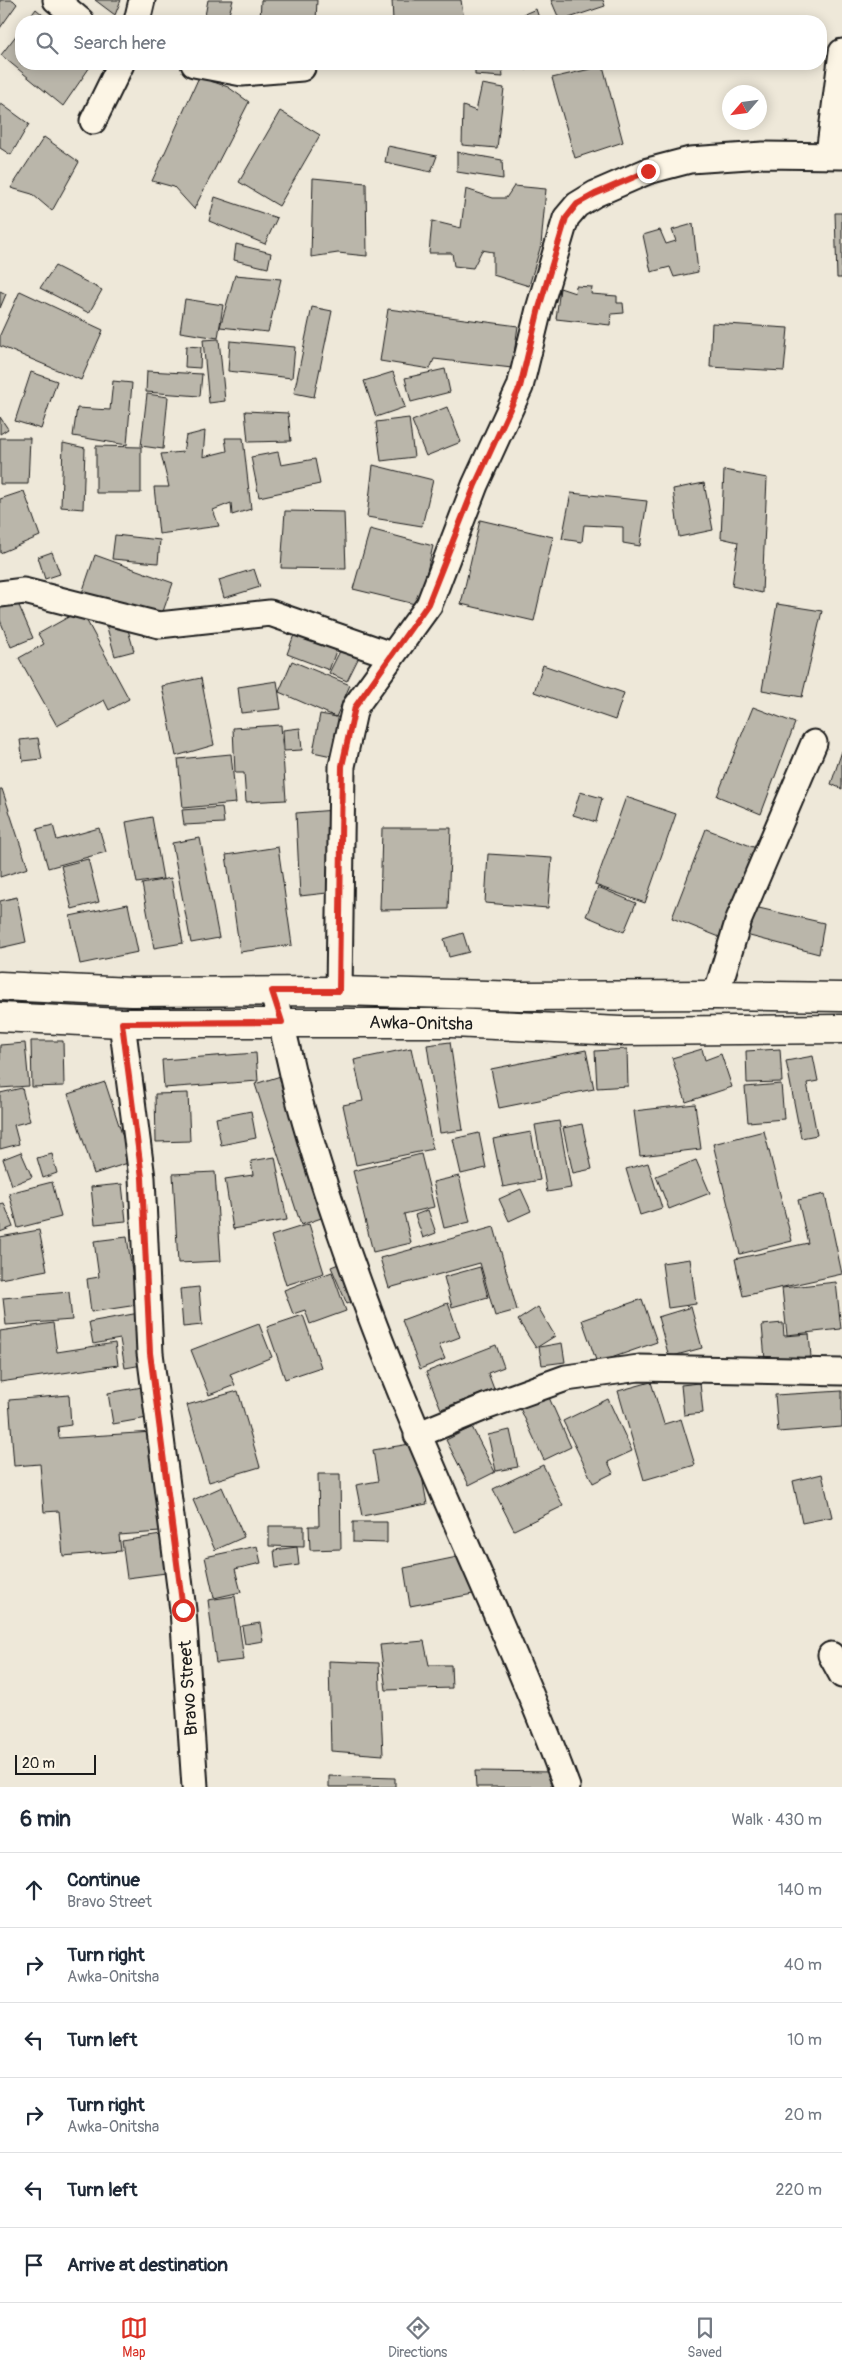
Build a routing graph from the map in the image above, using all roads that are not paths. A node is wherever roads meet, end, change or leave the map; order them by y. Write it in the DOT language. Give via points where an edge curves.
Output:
graph roads {
  1 [pos="56,0"];
  2 [pos="142,0"];
  3 [pos="74,15"];
  4 [pos="138,15"];
  5 [pos="842,52"];
  6 [pos="118,70"];
  7 [pos="226,70"];
  8 [pos="278,70"];
  9 [pos="93,121"];
  10 [pos="836,155"];
  11 [pos="0,594"];
  12 [pos="391,655"];
  13 [pos="814,743"];
  14 [pos="0,986"];
  15 [pos="272,991"];
  16 [pos="339,991"];
  17 [pos="716,994"];
  18 [pos="842,997"];
  19 [pos="0,1017"];
  20 [pos="282,1022"];
  21 [pos="122,1023"];
  22 [pos="842,1029"];
  23 [pos="842,1372"];
  24 [pos="417,1435"];
  25 [pos="195,1787"];
  26 [pos="567,1787"];
  1 -- 3 [label="street"];
  2 -- 4 [label="street"];
  5 -- 10 [label="street"];
  6 -- 9 [label="street"];
  7 -- 8 [label="street" via="242,73"];
  10 -- 12 [label="street" via="690,160 648,171 577,204 566,218 554,254 520,387 475,485 428,604"];
  11 -- 12 [label="street" via="24,591 159,625 270,613"];
  12 -- 16 [label="street" via="355,707 342,766"];
  13 -- 17 [label="street" via="739,919"];
  14 -- 15 [label="main road, Awka-Onitsha" via="131,992"];
  15 -- 16 [label="main road, Awka-Onitsha"];
  15 -- 20 [label="street"];
  16 -- 17 [label="main road, Awka-Onitsha" via="521,996"];
  17 -- 18 [label="main road, Awka-Onitsha"];
  19 -- 21 [label="main road, Awka-Onitsha"];
  20 -- 21 [label="main road, Awka-Onitsha"];
  20 -- 22 [label="main road, Awka-Onitsha" via="452,1023 620,1031"];
  20 -- 24 [label="street" via="322,1179"];
  21 -- 25 [label="street, Bravo Street" via="142,1178 150,1353 183,1610"];
  23 -- 24 [label="street" via="639,1368 566,1378"];
  24 -- 26 [label="street" via="509,1640"];
}
